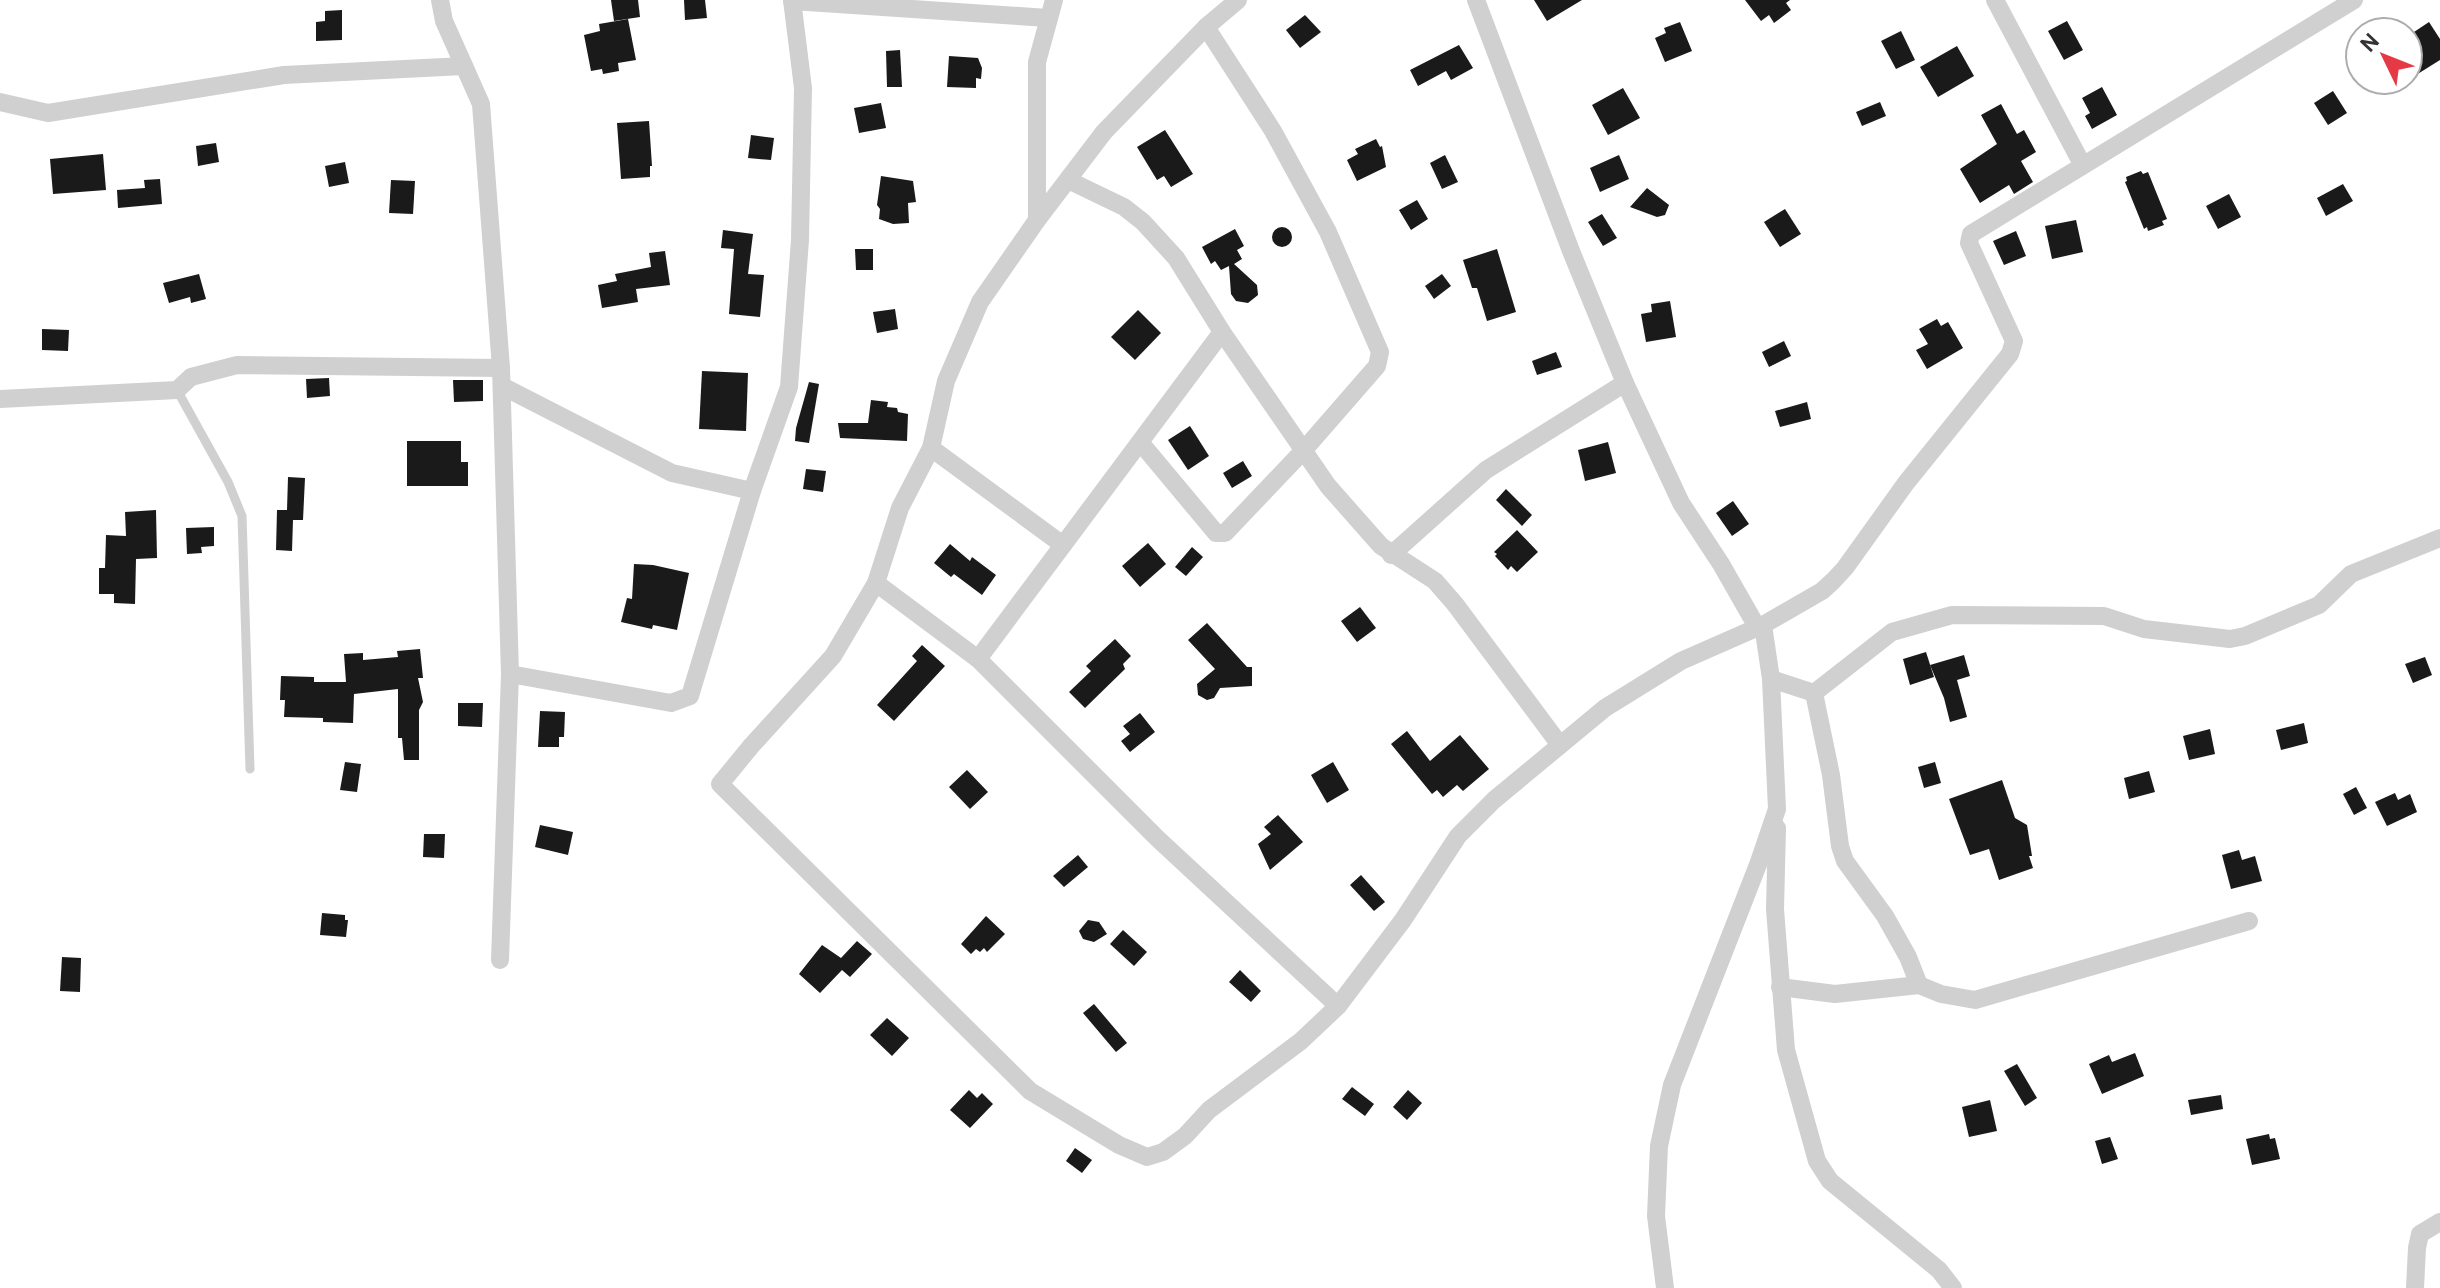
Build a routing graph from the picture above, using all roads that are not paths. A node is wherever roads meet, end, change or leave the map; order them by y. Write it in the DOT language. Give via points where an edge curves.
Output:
graph roads {
  1 [pos="440,0"];
  2 [pos="1238,0"];
  3 [pos="1476,0"];
  4 [pos="1995,0"];
  5 [pos="2354,0"];
  6 [pos="792,1"];
  7 [pos="1051,9"];
  8 [pos="1206,27"];
  9 [pos="464,66"];
  10 [pos="0,102"];
  11 [pos="2082,164"];
  12 [pos="1068,180"];
  13 [pos="1037,220"];
  14 [pos="1222,332"];
  15 [pos="501,377"];
  16 [pos="1625,383"];
  17 [pos="177,390"];
  18 [pos="0,399"];
  19 [pos="1140,442"];
  20 [pos="931,448"];
  21 [pos="1303,451"];
  22 [pos="752,491"];
  23 [pos="2440,538"];
  24 [pos="1063,545"];
  25 [pos="1391,555"];
  26 [pos="876,583"];
  27 [pos="1760,626"];
  28 [pos="978,659"];
  29 [pos="510,674"];
  30 [pos="1771,679"];
  31 [pos="1814,693"];
  32 [pos="1560,745"];
  33 [pos="250,769"];
  34 [pos="1777,809"];
  35 [pos="2249,921"];
  36 [pos="500,960"];
  37 [pos="1919,985"];
  38 [pos="1780,987"];
  39 [pos="1338,1006"];
  40 [pos="2440,1222"];
  41 [pos="1665,1288"];
  42 [pos="1953,1288"];
  43 [pos="2415,1288"];
  1 -- 9 [label="street"];
  2 -- 8 [label="street"];
  3 -- 16 [label="street"];
  4 -- 11 [label="street"];
  5 -- 11 [label="street"];
  6 -- 7 [label="street"];
  6 -- 22 [label="street" via="803,88 800,240 789,387"];
  7 -- 13 [label="street" via="1037,62"];
  8 -- 12 [label="street" via="1104,132"];
  8 -- 21 [label="street" via="1273,131 1328,232 1380,352 1377,366"];
  9 -- 10 [label="street" via="284,75 48,113"];
  9 -- 15 [label="street" via="481,104"];
  11 -- 27 [label="street" via="1971,234 1969,243 2014,341 2010,354 1845,568 1822,591"];
  12 -- 13 [label="street"];
  12 -- 14 [label="street" via="1143,222 1176,258"];
  13 -- 20 [label="street" via="980,302 946,381"];
  14 -- 19 [label="street"];
  14 -- 21 [label="street"];
  15 -- 17 [label="street" via="237,365 191,377"];
  15 -- 22 [label="street" via="672,473"];
  15 -- 29 [label="street"];
  16 -- 25 [label="street" via="1486,470"];
  16 -- 27 [label="street" via="1681,503"];
  17 -- 18 [label="street"];
  17 -- 33 [label="lane" via="242,516"];
  19 -- 21 [label="street" via="1220,535"];
  19 -- 24 [label="street"];
  20 -- 24 [label="street"];
  20 -- 26 [label="street" via="900,508"];
  21 -- 25 [label="street"];
  22 -- 29 [label="street" via="690,696 671,703"];
  23 -- 31 [label="street" via="2351,574 2319,605 2245,636 2230,639 2144,629 2104,616 1952,615 1892,632"];
  24 -- 28 [label="street"];
  25 -- 32 [label="street" via="1435,581"];
  26 -- 28 [label="street"];
  26 -- 39 [label="street" via="833,656 720,784 1030,1091 1147,1157 1185,1136 1209,1110 1301,1041"];
  27 -- 30 [label="street"];
  27 -- 32 [label="street" via="1681,661 1605,708"];
  28 -- 39 [label="street" via="1158,839"];
  29 -- 36 [label="street"];
  30 -- 31 [label="street"];
  30 -- 34 [label="street"];
  31 -- 37 [label="street" via="1845,861 1885,916"];
  32 -- 39 [label="street" via="1458,836"];
  34 -- 38 [label="street"];
  34 -- 41 [label="street" via="1672,1085 1659,1146 1656,1216"];
  35 -- 37 [label="street" via="1975,1000"];
  37 -- 38 [label="street" via="1835,994"];
  38 -- 42 [label="street" via="1786,1050 1817,1161 1830,1181 1939,1270"];
  40 -- 43 [label="street" via="2420,1234"];
}
